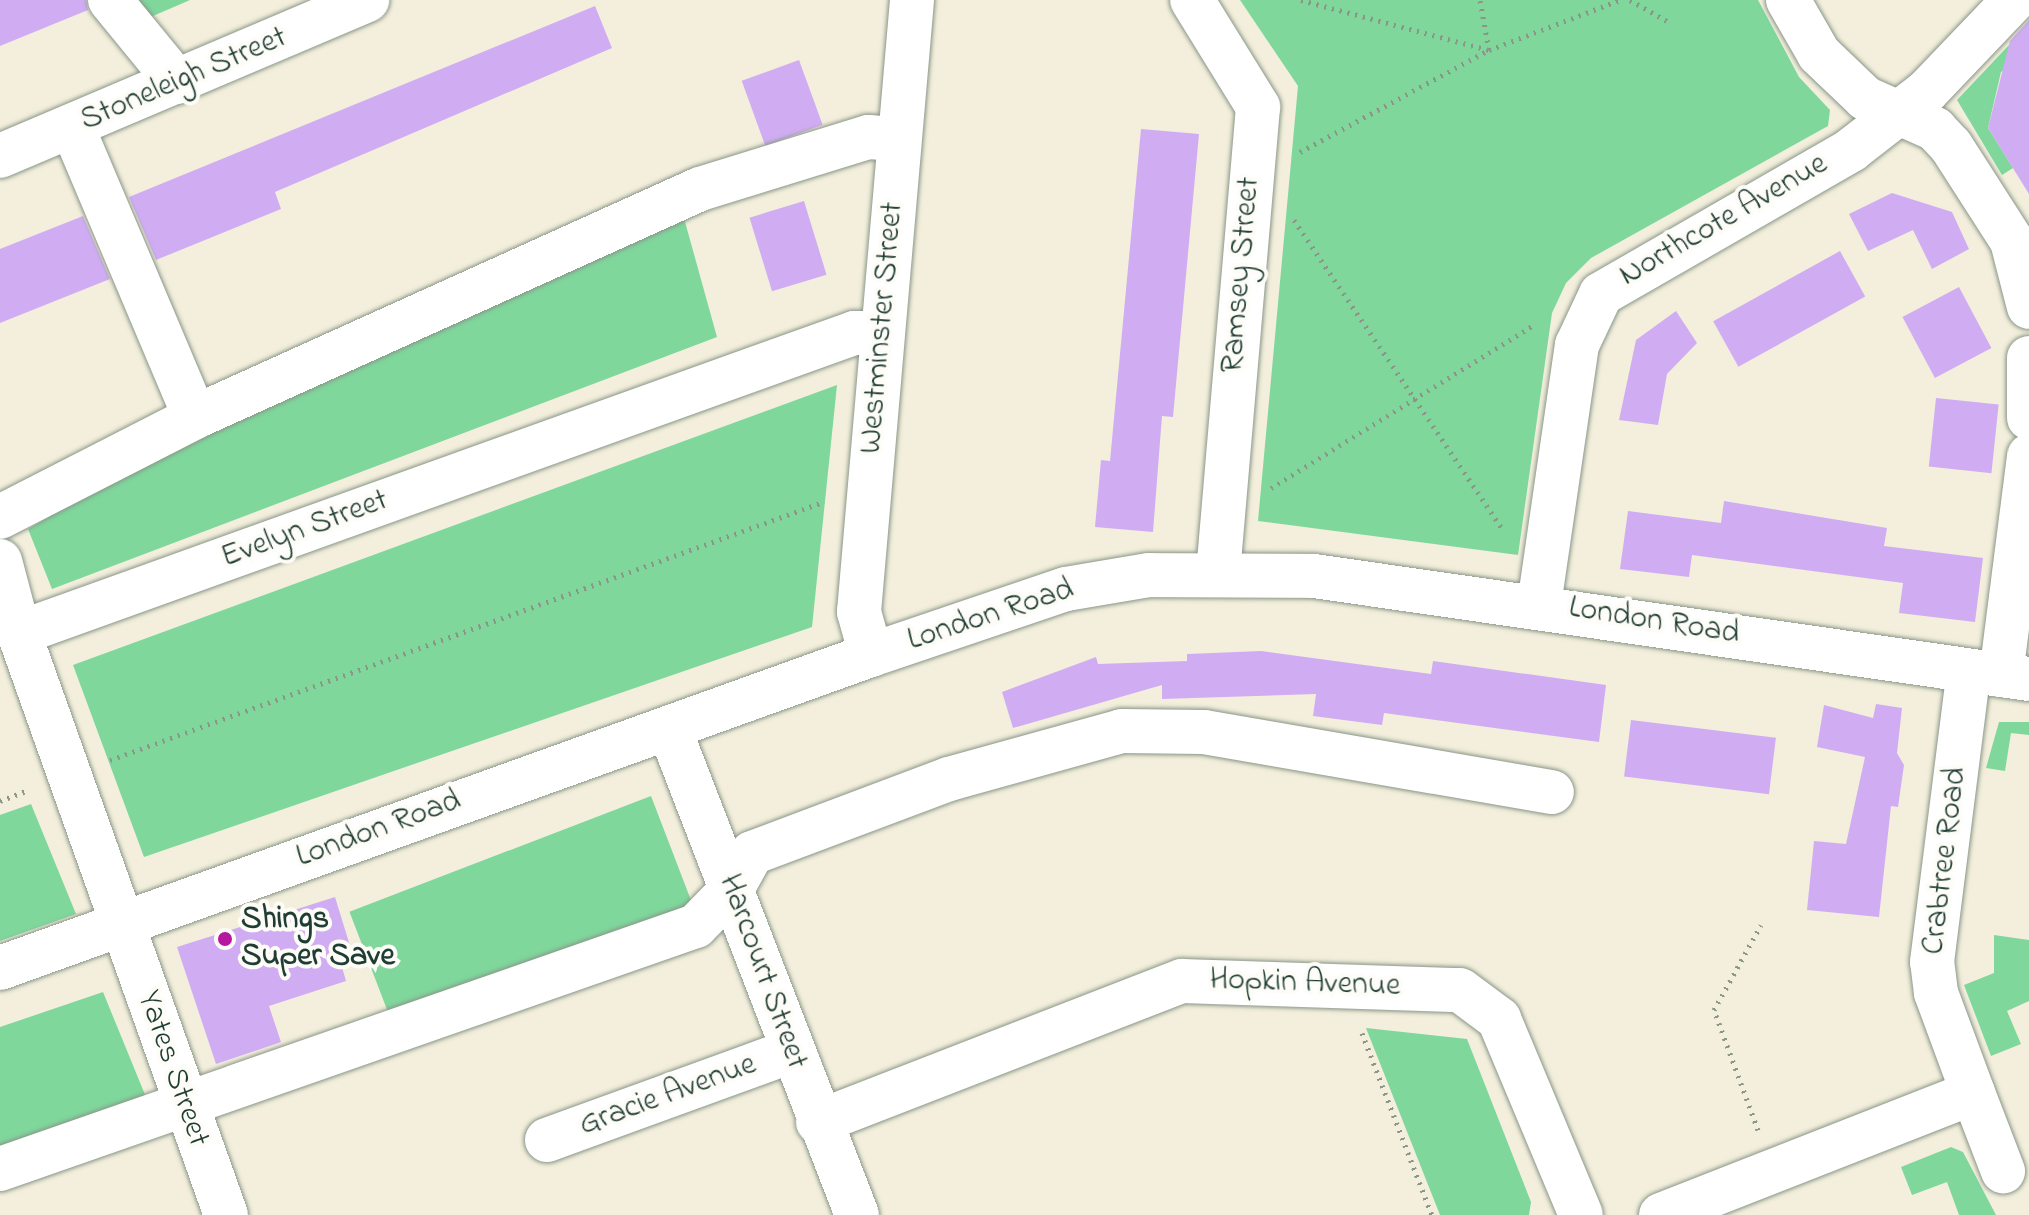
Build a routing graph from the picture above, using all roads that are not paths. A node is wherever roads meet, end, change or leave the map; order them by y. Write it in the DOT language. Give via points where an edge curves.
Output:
graph roads {
  1 [pos="110,0"];
  2 [pos="912,0"];
  3 [pos="1192,0"];
  4 [pos="1788,0"];
  5 [pos="2014,0"];
  6 [pos="343,5"];
  7 [pos="177,82"];
  8 [pos="1899,115"];
  9 [pos="72,126"];
  10 [pos="899,139"];
  11 [pos="0,156"];
  12 [pos="2029,307"];
  13 [pos="881,333"];
  14 [pos="2029,358"];
  15 [pos="195,417"];
  16 [pos="2029,418"];
  17 [pos="2029,456"];
  18 [pos="0,517"];
  19 [pos="0,561"];
  20 [pos="1218,570"];
  21 [pos="1539,605"];
  22 [pos="19,633"];
  23 [pos="871,655"];
  24 [pos="1999,675"];
  25 [pos="669,728"];
  26 [pos="1552,792"];
  27 [pos="732,889"];
  28 [pos="121,922"];
  29 [pos="0,968"];
  30 [pos="789,1052"];
  31 [pos="1973,1093"];
  32 [pos="183,1102"];
  33 [pos="818,1122"];
  34 [pos="547,1140"];
  35 [pos="0,1169"];
  36 [pos="2003,1171"];
  37 [pos="1743,1200"];
  38 [pos="226,1215"];
  39 [pos="857,1215"];
  40 [pos="1581,1215"];
  41 [pos="1661,1215"];
  1 -- 7 [label="street"];
  2 -- 10 [label="street, Westminster Street"];
  3 -- 20 [label="street, Ramsey Street" via="1258,107"];
  4 -- 8 [label="street" via="1819,54 1865,98"];
  5 -- 8 [label="street, Northcote Avenue"];
  6 -- 7 [label="street, Stoneleigh Street"];
  7 -- 9 [label="street, Stoneleigh Street"];
  8 -- 12 [label="street" via="1935,129 1973,175 2023,266"];
  8 -- 21 [label="street, Northcote Avenue" via="1601,294 1577,345"];
  9 -- 11 [label="street, Stoneleigh Street"];
  9 -- 15 [label="street"];
  10 -- 13 [label="street, Westminster Street"];
  10 -- 15 [label="street" via="868,137 700,189"];
  13 -- 22 [label="street, Evelyn Street" via="839,338"];
  13 -- 23 [label="street, Westminster Street" via="859,612"];
  14 -- 16 [label="street"];
  15 -- 18 [label="street"];
  17 -- 24 [label="street, Crabtree Road"];
  19 -- 22 [label="street"];
  20 -- 21 [label="street, London Road"];
  20 -- 23 [label="street, London Road" via="1066,589"];
  21 -- 24 [label="street, London Road"];
  22 -- 28 [label="street"];
  23 -- 25 [label="street, London Road"];
  24 -- 31 [label="street, Crabtree Road" via="1932,962 1936,993"];
  25 -- 27 [label="street, Harcourt Street"];
  25 -- 28 [label="street, London Road"];
  26 -- 27 [label="street" via="1204,732 1122,731 949,779 752,853"];
  27 -- 30 [label="street, Harcourt Street"];
  27 -- 32 [label="street" via="696,926"];
  28 -- 29 [label="street, London Road"];
  28 -- 32 [label="street, Yates Street"];
  30 -- 33 [label="street, Harcourt Street"];
  30 -- 34 [label="street, Gracie Avenue"];
  31 -- 36 [label="street, Crabtree Road"];
  31 -- 37 [label="street"];
  32 -- 35 [label="street"];
  32 -- 38 [label="street, Yates Street"];
  33 -- 39 [label="street, Harcourt Street"];
  33 -- 40 [label="street, Hopkin Avenue" via="1182,981 1460,990 1499,1019"];
  37 -- 41 [label="street"];
}
